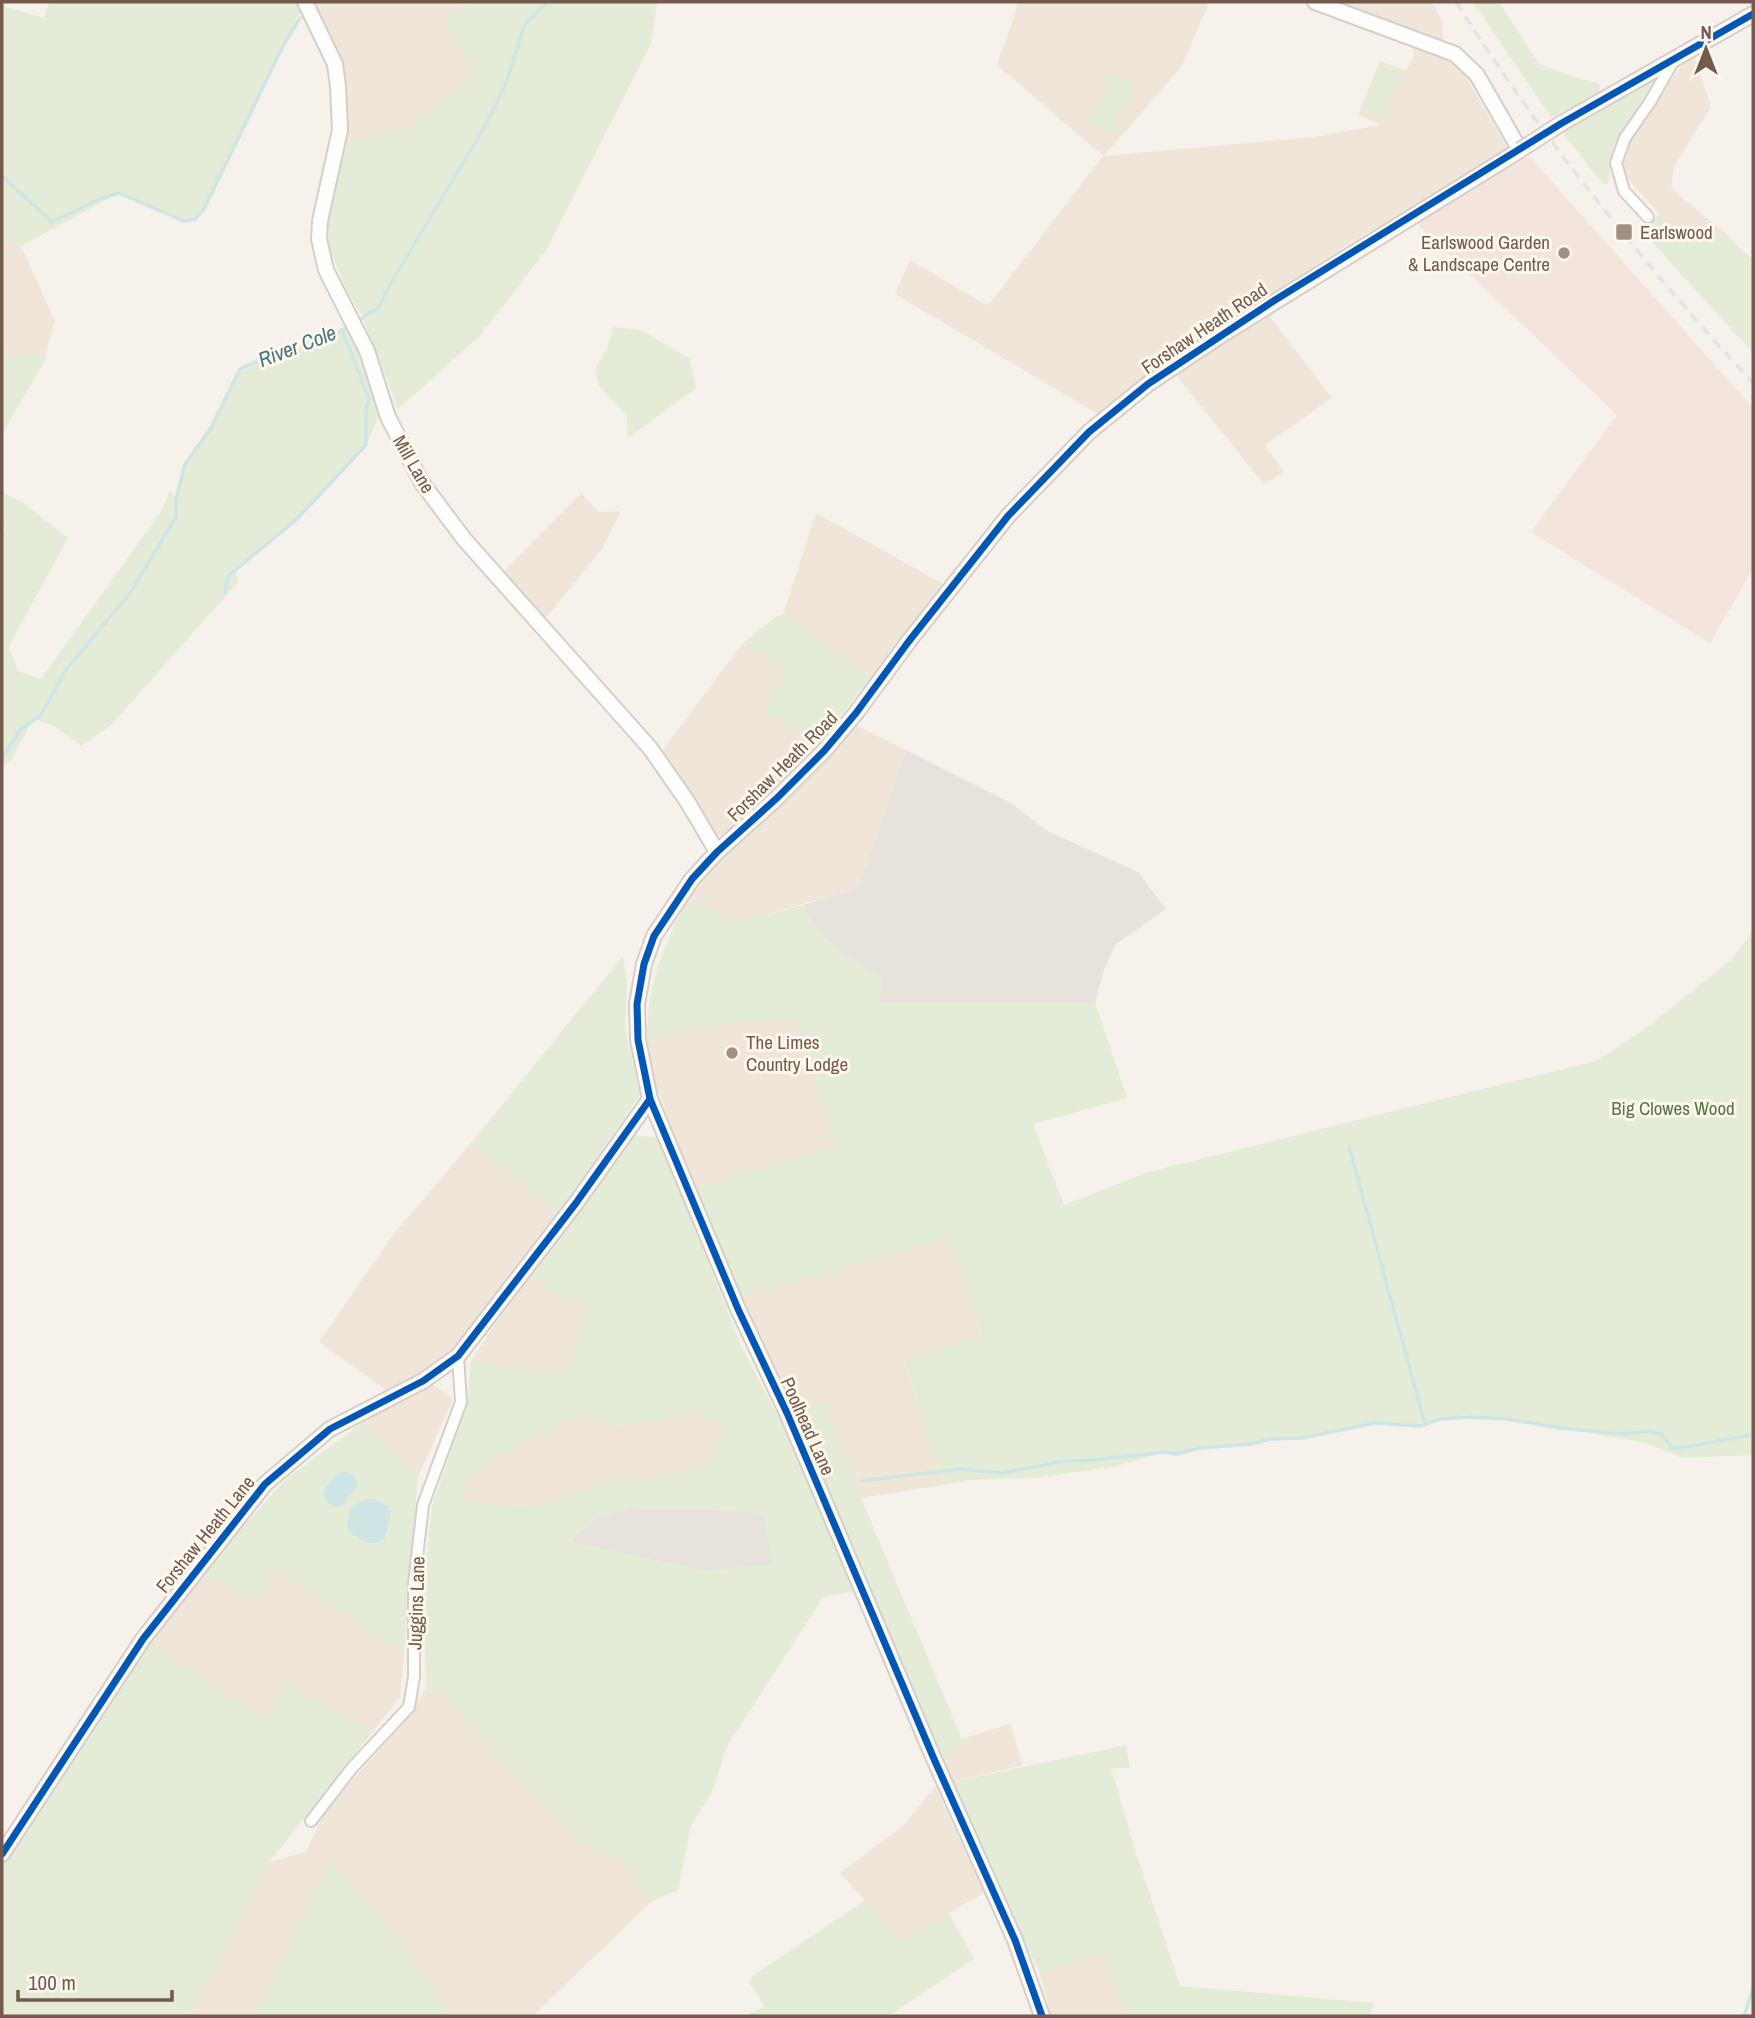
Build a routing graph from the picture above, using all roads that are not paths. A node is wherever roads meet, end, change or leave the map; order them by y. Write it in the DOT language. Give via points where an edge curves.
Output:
graph roads {
  1 [pos="305,2"];
  2 [pos="1315,2"];
  3 [pos="1753,14"];
  4 [pos="1675,58"];
  5 [pos="1520,150"];
  6 [pos="1648,217"];
  7 [pos="717,852"];
  8 [pos="650,1099"];
  9 [pos="458,1356"];
  10 [pos="311,1821"];
  11 [pos="2,1854"];
  12 [pos="1042,2016"];
  1 -- 7 [label="street, Mill Lane" via="335,64 338,87 340,130 319,239 326,270 367,351 388,417 422,483 464,539 650,748"];
  2 -- 5 [label="street" via="1455,54 1477,75"];
  3 -- 4 [label="street, Forshaw Heath Road"];
  4 -- 5 [label="street, Forshaw Heath Road, bridge"];
  4 -- 6 [label="street" via="1625,138 1616,163 1624,191"];
  5 -- 7 [label="street, Forshaw Heath Road" via="1223,334 1148,384 1089,432 1008,516 824,751"];
  7 -- 8 [label="street, Poolhead Lane" via="669,912 644,964 637,1004 638,1040"];
  8 -- 9 [label="street, Forshaw Heath Lane"];
  8 -- 12 [label="street, Poolhead Lane" via="1015,1940"];
  9 -- 10 [label="street, Juggins Lane" via="461,1402 422,1505 414,1584 414,1677 408,1707"];
  9 -- 11 [label="street, Forshaw Heath Lane" via="423,1381 330,1429 265,1484 143,1639"];
}
